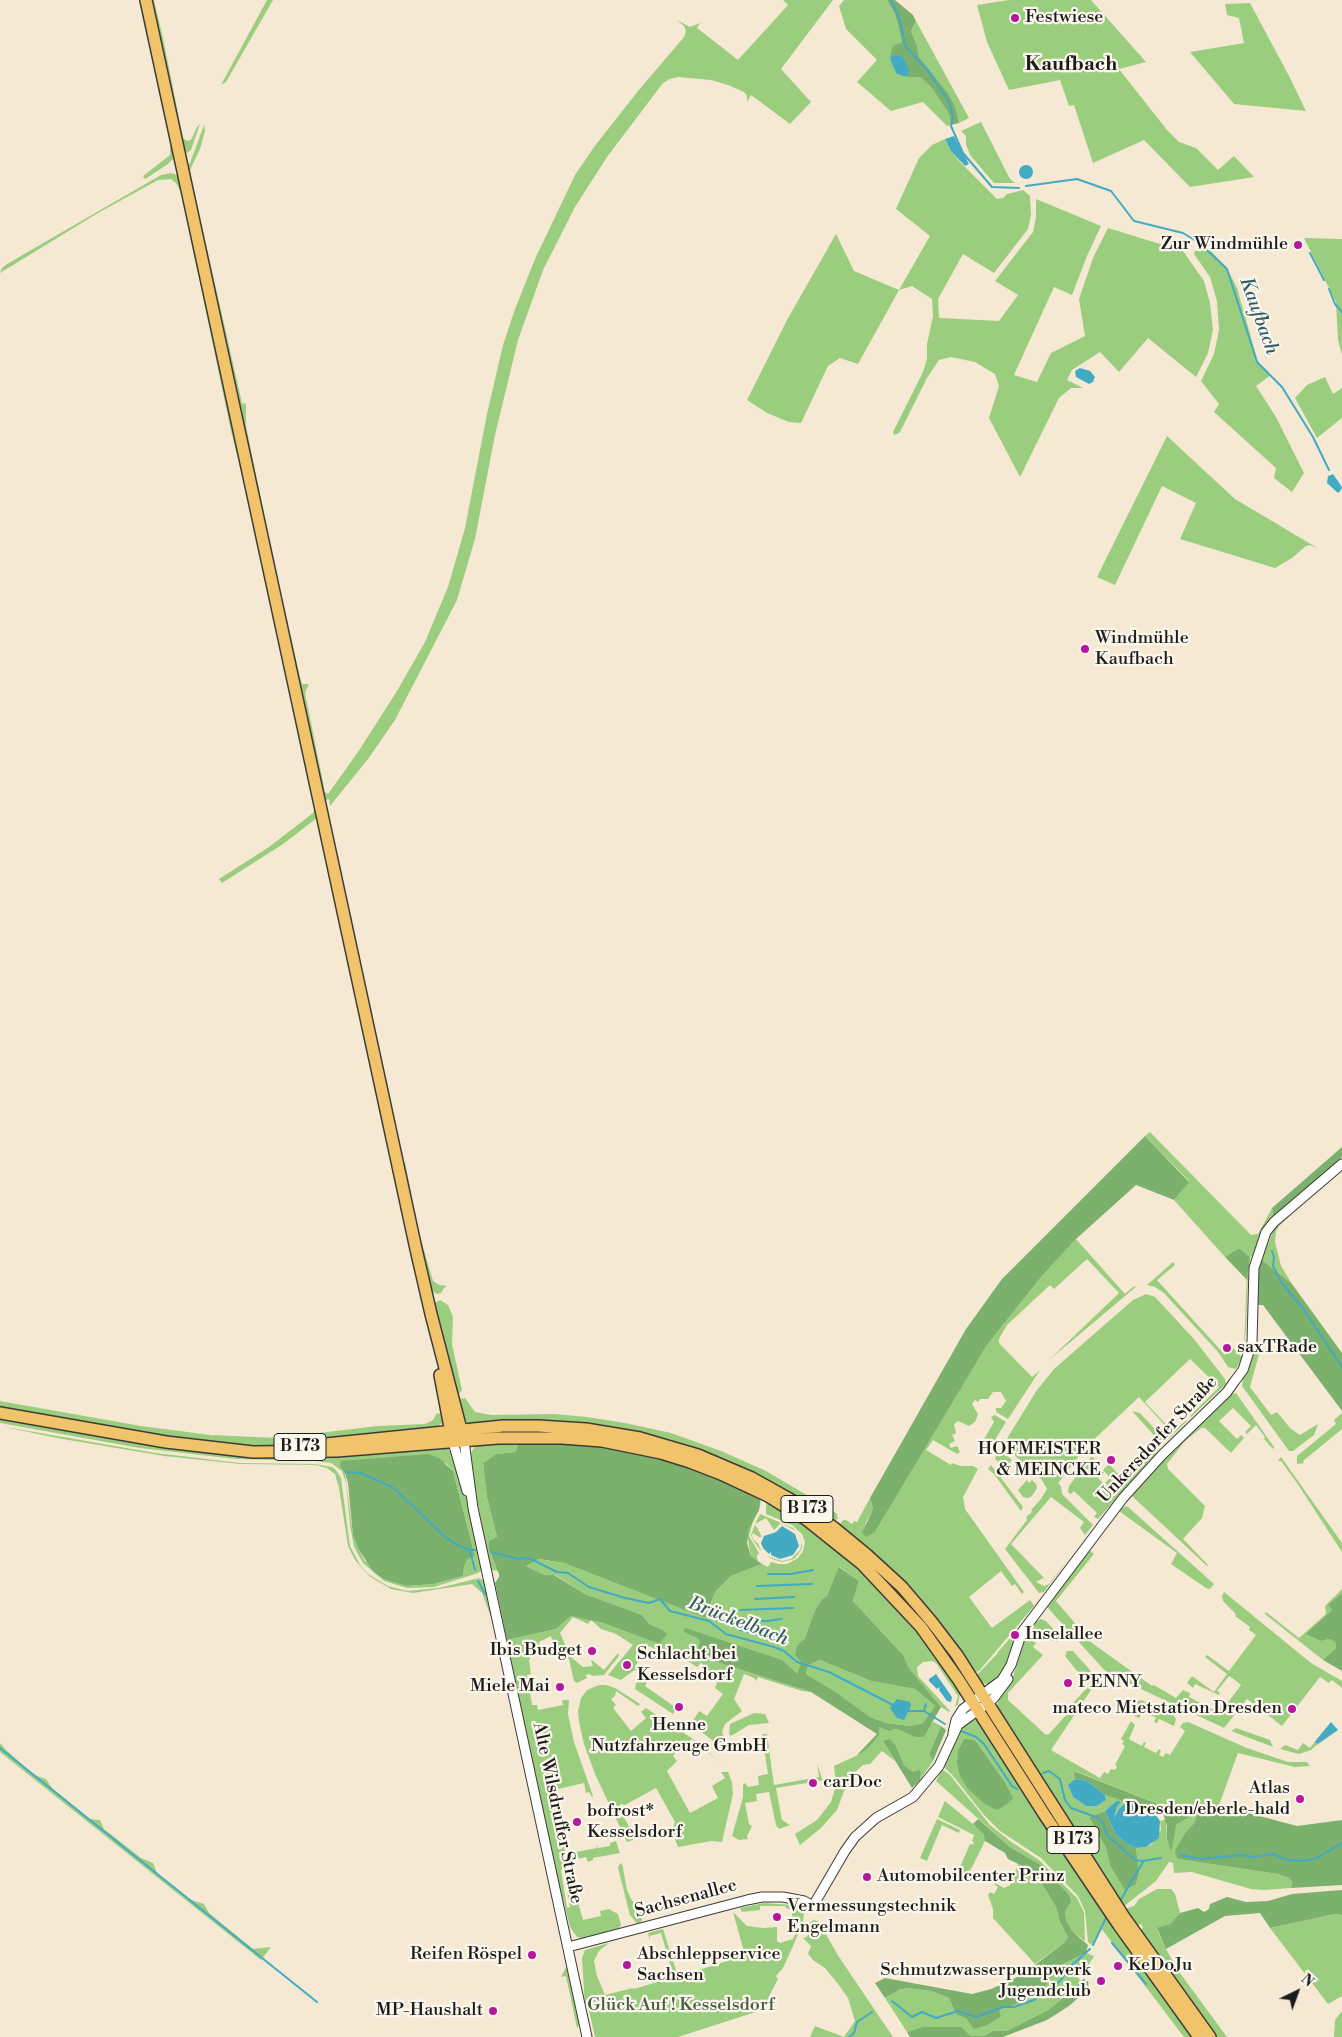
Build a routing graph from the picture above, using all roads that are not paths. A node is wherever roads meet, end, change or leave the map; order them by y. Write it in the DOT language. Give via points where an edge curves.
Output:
graph roads {
  1 [pos="146,0"];
  2 [pos="1342,1164"];
  3 [pos="0,1413"];
  4 [pos="457,1436"];
  5 [pos="980,1702"];
  6 [pos="813,1906"];
  7 [pos="1121,1921"];
  8 [pos="568,1946"];
  9 [pos="588,2037"];
  10 [pos="1199,2037"];
  11 [pos="1210,2037"];
  1 -- 4 [label="main road"];
  2 -- 5 [label="street, Unkersdorfer Straße" via="1266,1232 1254,1268 1252,1342 1242,1370 1227,1392 1162,1455 1112,1511 1024,1630 1010,1675 1000,1691"];
  3 -- 4 [label="main road, B 173" via="166,1442 232,1449"];
  4 -- 5 [label="main road, B 173" via="503,1426 613,1433 690,1453 752,1478 833,1527 885,1571 957,1655"];
  4 -- 8 [label="street, Alte Wilsdruffer Straße"];
  5 -- 6 [label="street, Unkersdorfer Straße" via="953,1733 938,1766 913,1797 876,1818 855,1837"];
  5 -- 7 [label="main road, B 173"];
  6 -- 8 [label="street, Sachsenallee" via="804,1901 762,1897"];
  7 -- 10 [label="main road, B 173"];
  7 -- 11 [label="main road, B 173"];
  8 -- 9 [label="street, Alte Wilsdruffer Straße"];
}
